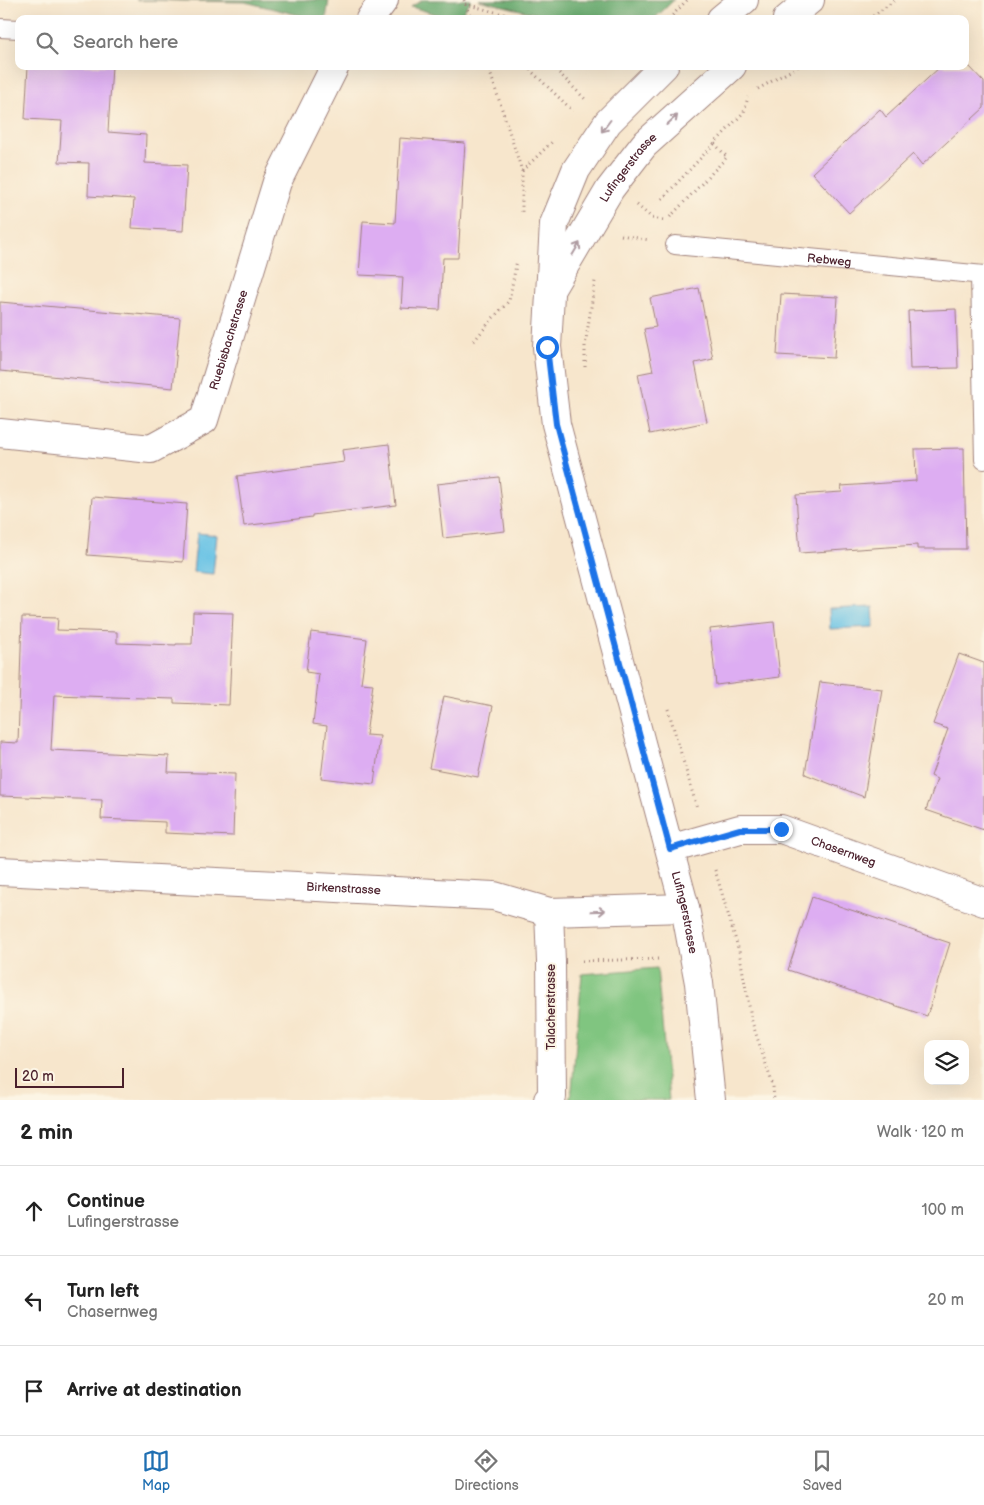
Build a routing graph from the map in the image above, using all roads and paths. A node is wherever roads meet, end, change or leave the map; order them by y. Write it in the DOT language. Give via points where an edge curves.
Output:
graph roads {
  1 [pos="384,0"];
  2 [pos="687,0"];
  3 [pos="744,0"];
  4 [pos="810,0"];
  5 [pos="895,0"];
  6 [pos="464,2"];
  7 [pos="373,15"];
  8 [pos="470,15"];
  9 [pos="508,15"];
  10 [pos="673,15"];
  11 [pos="726,15"];
  12 [pos="792,15"];
  13 [pos="874,15"];
  14 [pos="0,28"];
  15 [pos="15,30"];
  16 [pos="333,70"];
  17 [pos="489,70"];
  18 [pos="530,70"];
  19 [pos="556,70"];
  20 [pos="660,70"];
  21 [pos="728,70"];
  22 [pos="792,70"];
  23 [pos="757,89"];
  24 [pos="741,99"];
  25 [pos="591,104"];
  26 [pos="573,111"];
  27 [pos="714,143"];
  28 [pos="662,199"];
  29 [pos="632,200"];
  30 [pos="522,218"];
  31 [pos="613,233"];
  32 [pos="675,245"];
  33 [pos="518,255"];
  34 [pos="982,275"];
  35 [pos="595,278"];
  36 [pos="550,290"];
  37 [pos="474,340"];
  38 [pos="585,373"];
  39 [pos="0,433"];
  40 [pos="984,460"];
  41 [pos="667,704"];
  42 [pos="706,838"];
  43 [pos="670,849"];
  44 [pos="0,871"];
  45 [pos="984,902"];
  46 [pos="685,908"];
  47 [pos="549,912"];
  48 [pos="659,959"];
  49 [pos="551,962"];
  50 [pos="548,1100"];
  51 [pos="711,1100"];
  52 [pos="774,1100"];
  1 -- 7 [label="street"];
  2 -- 10 [label="path"];
  3 -- 11 [label="street"];
  4 -- 12 [label="street"];
  5 -- 13 [label="path"];
  6 -- 8 [label="path"];
  6 -- 9 [label="path"];
  14 -- 15 [label="lane"];
  16 -- 39 [label="street, Ruebisbachstrasse" via="277,182 204,420 152,449"];
  17 -- 30 [label="path" via="522,171"];
  18 -- 26 [label="path"];
  19 -- 25 [label="path"];
  20 -- 36 [label="street, Lufingerstrasse, one-way" via="608,122 576,170 554,224"];
  36 -- 21 [label="street, Lufingerstrasse, one-way" via="610,189 644,145"];
  22 -- 23 [label="path"];
  24 -- 27 [label="path" via="749,94 744,112"];
  27 -- 28 [label="path"];
  27 -- 29 [label="path" via="727,157 667,221 652,218"];
  31 -- 32 [label="path"];
  32 -- 34 [label="lane, Rebweg"];
  33 -- 37 [label="path" via="509,302"];
  34 -- 40 [label="lane"];
  35 -- 38 [label="path" via="585,346"];
  36 -- 43 [label="street, Lufingerstrasse" via="547,347 556,424"];
  41 -- 42 [label="path"];
  42 -- 43 [label="street, Chasernweg"];
  42 -- 45 [label="street, Chasernweg" via="740,829 781,829"];
  42 -- 52 [label="path" via="739,952 752,1022"];
  43 -- 46 [label="street, Lufingerstrasse"];
  44 -- 47 [label="street, Birkenstrasse" via="494,896"];
  47 -- 46 [label="street, Birkenstrasse, one-way"];
  46 -- 51 [label="street, Lufingerstrasse" via="699,983"];
  47 -- 49 [label="street, Talacherstrasse"];
  48 -- 49 [label="path"];
  49 -- 50 [label="street, Talacherstrasse" via="552,1097"];
}
